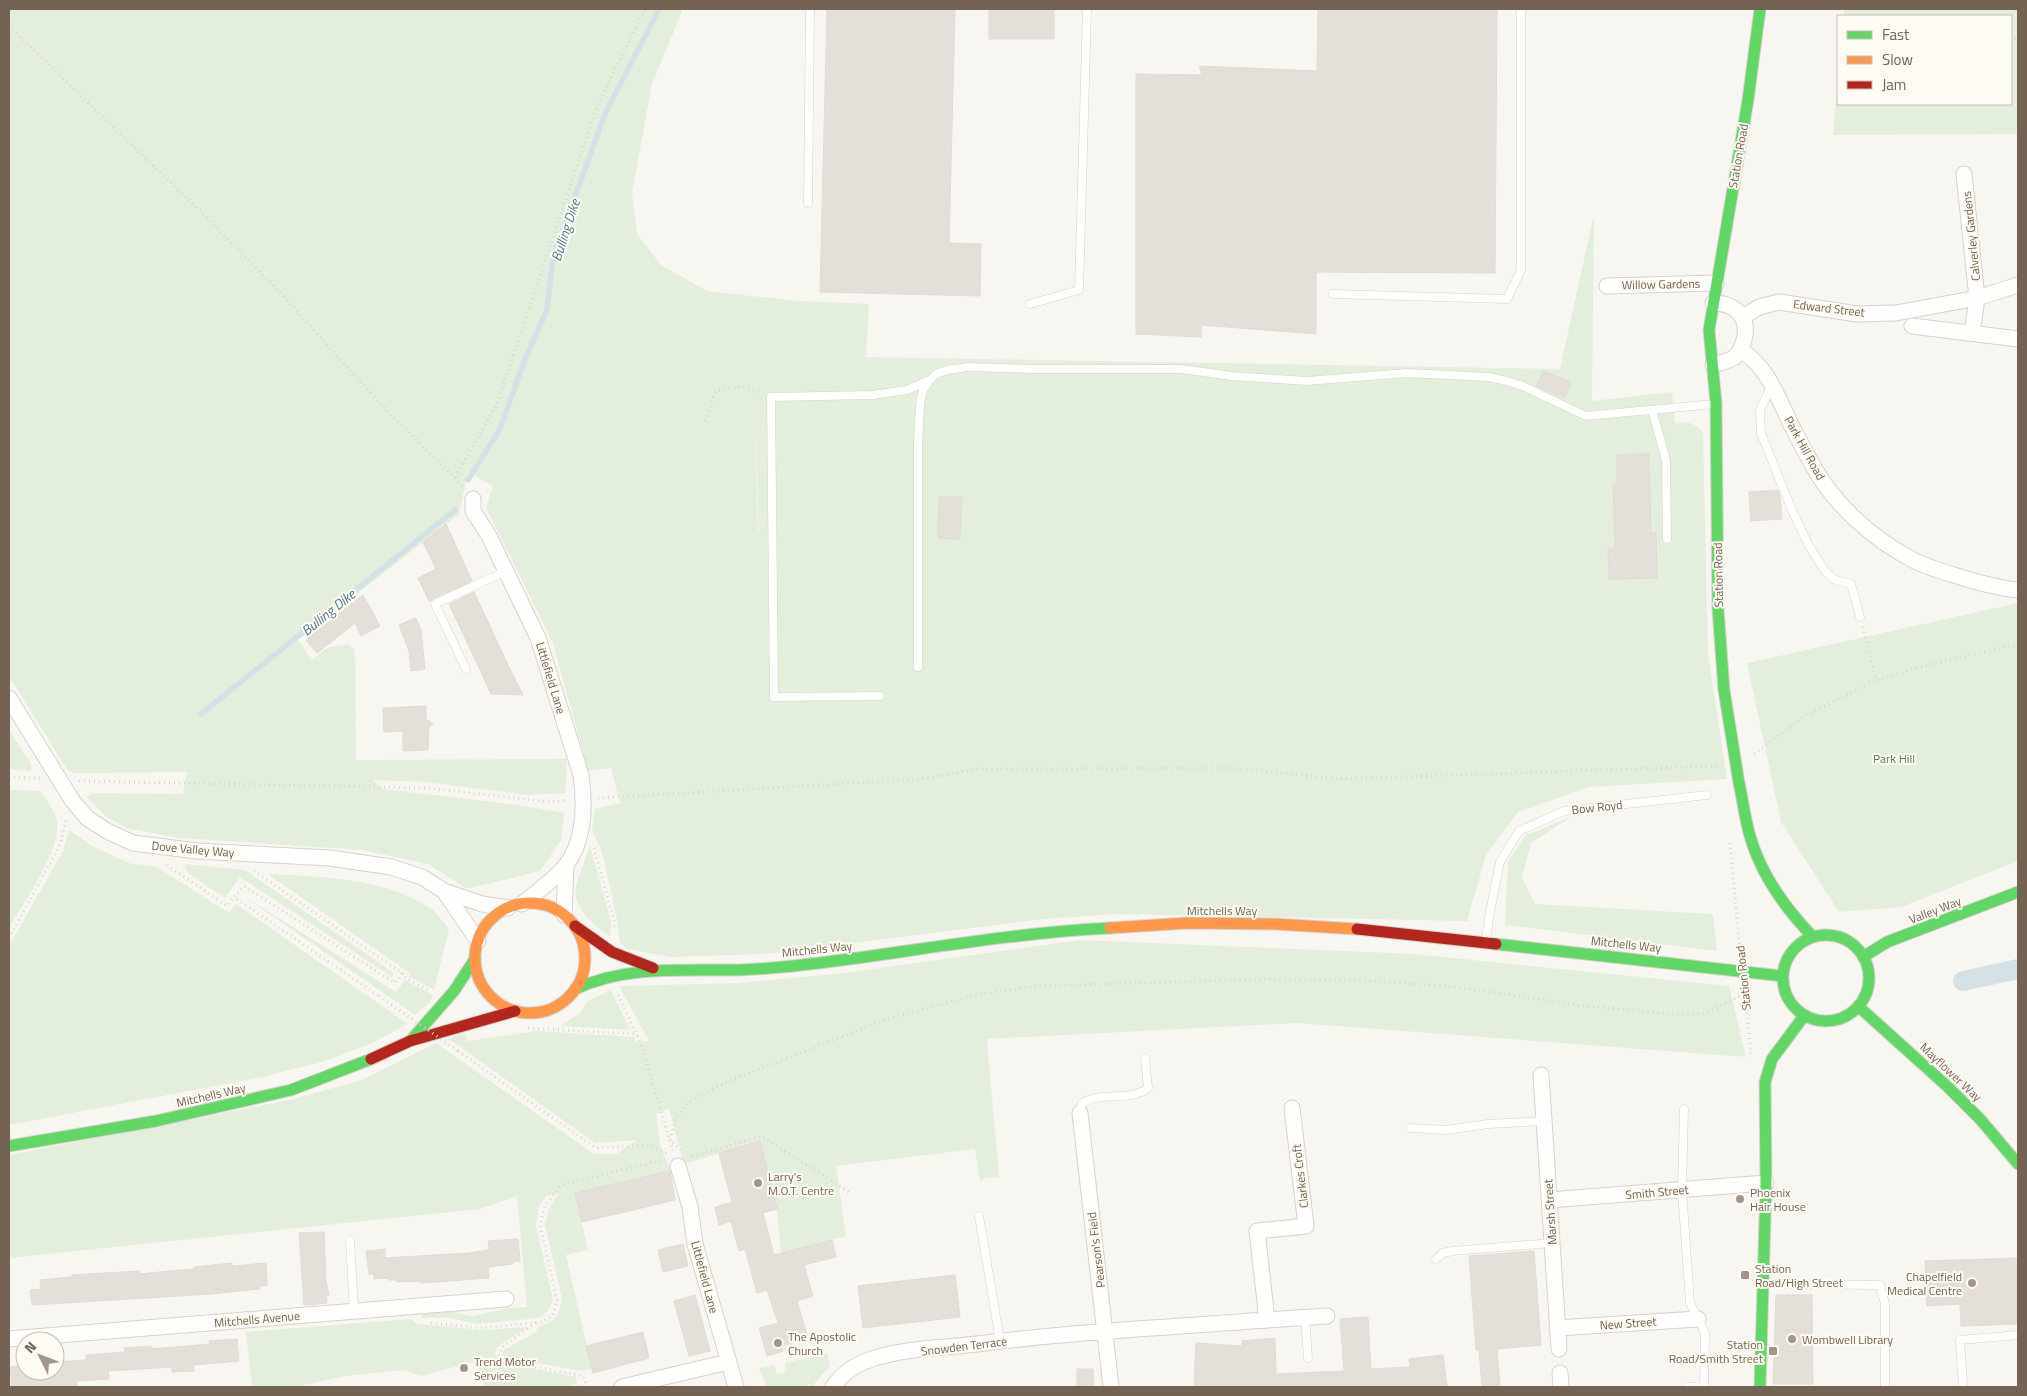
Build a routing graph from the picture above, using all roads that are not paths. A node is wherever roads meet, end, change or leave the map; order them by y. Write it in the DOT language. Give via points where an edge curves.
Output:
graph roads {
  1 [pos="810,9"];
  2 [pos="1088,9"];
  3 [pos="1521,9"];
  4 [pos="1760,9"];
  5 [pos="1964,174"];
  6 [pos="808,203"];
  7 [pos="1716,283"];
  8 [pos="2018,285"];
  9 [pos="1606,286"];
  10 [pos="1332,294"];
  11 [pos="1977,298"];
  12 [pos="1713,303"];
  13 [pos="1030,304"];
  14 [pos="1743,316"];
  15 [pos="1912,326"];
  16 [pos="1972,333"];
  17 [pos="2018,339"];
  18 [pos="1741,350"];
  19 [pos="1713,365"];
  20 [pos="930,380"];
  21 [pos="1773,384"];
  22 [pos="1716,403"];
  23 [pos="1652,410"];
  24 [pos="473,499"];
  25 [pos="1667,539"];
  26 [pos="506,571"];
  27 [pos="2018,590"];
  28 [pos="1860,616"];
  29 [pos="918,667"];
  30 [pos="466,669"];
  31 [pos="880,696"];
  32 [pos="9,698"];
  33 [pos="1707,795"];
  34 [pos="566,866"];
  35 [pos="444,891"];
  36 [pos="2018,892"];
  37 [pos="515,906"];
  38 [pos="569,920"];
  39 [pos="1813,937"];
  40 [pos="478,941"];
  41 [pos="1486,942"];
  42 [pos="1863,957"];
  43 [pos="475,959"];
  44 [pos="660,970"];
  45 [pos="1783,976"];
  46 [pos="575,989"];
  47 [pos="1858,1006"];
  48 [pos="515,1011"];
  49 [pos="1804,1016"];
  50 [pos="410,1041"];
  51 [pos="1145,1058"];
  52 [pos="1541,1075"];
  53 [pos="1292,1108"];
  54 [pos="1684,1109"];
  55 [pos="1080,1113"];
  56 [pos="1544,1121"];
  57 [pos="1412,1128"];
  58 [pos="9,1146"];
  59 [pos="2016,1157"];
  60 [pos="681,1158"];
  61 [pos="1766,1183"];
  62 [pos="1682,1190"];
  63 [pos="1550,1200"];
  64 [pos="979,1216"];
  65 [pos="350,1241"];
  66 [pos="1552,1243"];
  67 [pos="1436,1259"];
  68 [pos="1763,1284"];
  69 [pos="506,1299"];
  70 [pos="354,1310"];
  71 [pos="1327,1316"];
  72 [pos="1305,1318"];
  73 [pos="1698,1319"];
  74 [pos="1267,1320"];
  75 [pos="1558,1328"];
  76 [pos="1105,1332"];
  77 [pos="2018,1335"];
  78 [pos="9,1339"];
  79 [pos="1000,1341"];
  80 [pos="1559,1349"];
  81 [pos="1308,1358"];
  82 [pos="728,1362"];
  83 [pos="622,1387"];
  84 [pos="736,1387"];
  85 [pos="833,1387"];
  86 [pos="1111,1387"];
  87 [pos="1688,1387"];
  88 [pos="1760,1387"];
  89 [pos="1886,1387"];
  90 [pos="1963,1387"];
  1 -- 6 [label="lane"];
  2 -- 13 [label="lane" via="1079,290"];
  3 -- 10 [label="lane" via="1521,270 1507,299"];
  4 -- 7 [label="main road, Station Road" via="1748,100"];
  5 -- 11 [label="street, Calverley Gardens"];
  7 -- 9 [label="street, Willow Gardens"];
  7 -- 12 [label="main road, Station Road"];
  8 -- 11 [label="street, Edward Street"];
  11 -- 14 [label="street, Edward Street" via="1896,313 1857,314 1779,302"];
  11 -- 16 [label="street"];
  12 -- 14 [label="street" via="1724,303"];
  12 -- 19 [label="main road, Station Road" via="1709,330"];
  14 -- 18 [label="street" via="1746,334"];
  15 -- 16 [label="street"];
  16 -- 17 [label="street"];
  18 -- 19 [label="street" via="1733,358"];
  18 -- 21 [label="street, Park Hill Road" via="1762,368"];
  19 -- 22 [label="main road, Station Road"];
  20 -- 23 [label="lane" via="936,374 968,367 1181,369 1306,381 1407,373 1490,377 1507,381 1586,416"];
  20 -- 29 [label="lane" via="923,390 920,404 918,444"];
  20 -- 31 [label="lane" via="907,390 872,395 771,397 774,697"];
  21 -- 27 [label="street, Park Hill Road" via="1814,467 1839,501 1884,543 1914,561 1946,573"];
  21 -- 28 [label="lane" via="1760,410 1761,433 1808,544 1835,580 1851,584"];
  22 -- 23 [label="lane"];
  22 -- 39 [label="main road, Station Road, bridge" via="1718,609 1724,690 1739,783 1750,838 1762,868 1799,923"];
  23 -- 25 [label="lane" via="1666,460"];
  24 -- 26 [label="street, Littlefield Lane" via="473,511"];
  26 -- 30 [label="lane" via="435,604"];
  26 -- 34 [label="street, Littlefield Lane" via="538,638 581,775 584,799 580,831 575,851"];
  32 -- 35 [label="street, Dove Valley Way" via="72,800 87,818 133,843 330,858 391,867 422,877"];
  33 -- 41 [label="lane, Bow Royd" via="1564,811 1519,831 1500,862"];
  34 -- 37 [label="street, Littlefield Lane"];
  34 -- 38 [label="street, Littlefield Lane"];
  35 -- 37 [label="street, Dove Valley Way" via="482,904"];
  35 -- 40 [label="street, Dove Valley Way"];
  36 -- 42 [label="main road, Valley Way" via="1887,942"];
  37 -- 38 [label="main road" via="537,904 551,908"];
  37 -- 40 [label="main road" via="496,915 485,926"];
  38 -- 44 [label="main road, Mitchells Way" via="595,944 613,955"];
  38 -- 46 [label="main road" via="581,938 584,960 584,970"];
  39 -- 42 [label="main road" via="1842,938"];
  39 -- 45 [label="main road" via="1792,952"];
  40 -- 43 [label="main road"];
  41 -- 44 [label="main road, Mitchells Way" via="1357,929 1187,923 992,938 810,964 740,970"];
  41 -- 45 [label="main road, Mitchells Way"];
  42 -- 47 [label="main road" via="1868,969 1868,982"];
  43 -- 48 [label="main road" via="478,976 486,991 498,1004"];
  43 -- 50 [label="main road, Mitchells Way" via="465,979"];
  44 -- 46 [label="main road, Mitchells Way" via="614,975"];
  45 -- 49 [label="main road" via="1788,999"];
  46 -- 48 [label="main road" via="566,1000 550,1009 533,1013"];
  47 -- 49 [label="main road" via="1847,1016 1833,1021 1818,1021"];
  47 -- 59 [label="main road, Mayflower Way" via="1949,1088"];
  48 -- 50 [label="main road, Mitchells Way"];
  49 -- 61 [label="main road" via="1772,1060 1765,1082"];
  50 -- 58 [label="main road, Mitchells Way" via="357,1066 292,1090 156,1121"];
  51 -- 55 [label="lane" via="1148,1088 1140,1094 1089,1099 1082,1103"];
  52 -- 56 [label="street, Marsh Street"];
  53 -- 74 [label="street, Clarkes Croft" via="1306,1226 1257,1231"];
  54 -- 62 [label="lane"];
  55 -- 76 [label="street, Pearson's Field"];
  56 -- 57 [label="lane" via="1446,1130"];
  56 -- 63 [label="street, Marsh Street"];
  60 -- 82 [label="street, Littlefield Lane" via="695,1244"];
  61 -- 62 [label="street, Smith Street"];
  61 -- 68 [label="main road"];
  62 -- 63 [label="street, Smith Street"];
  62 -- 73 [label="lane" via="1690,1303"];
  63 -- 66 [label="street, Marsh Street"];
  64 -- 79 [label="lane"];
  65 -- 70 [label="lane"];
  66 -- 67 [label="lane" via="1452,1250"];
  66 -- 75 [label="street, Marsh Street"];
  68 -- 88 [label="main road"];
  68 -- 89 [label="lane" via="1880,1285 1885,1304"];
  69 -- 70 [label="street, Mitchells Avenue"];
  70 -- 78 [label="street, Mitchells Avenue"];
  71 -- 72 [label="street"];
  72 -- 74 [label="street"];
  72 -- 81 [label="lane"];
  73 -- 75 [label="street, New Street"];
  73 -- 87 [label="lane" via="1705,1333 1704,1386"];
  74 -- 76 [label="street"];
  75 -- 80 [label="street, Marsh Street"];
  76 -- 79 [label="street, Snowden Terrace"];
  76 -- 86 [label="street, Pearson's Field"];
  77 -- 90 [label="lane" via="1960,1340"];
  79 -- 85 [label="street, Snowden Terrace" via="891,1354 854,1367"];
  82 -- 83 [label="street"];
  82 -- 84 [label="street, Littlefield Lane"];
}
